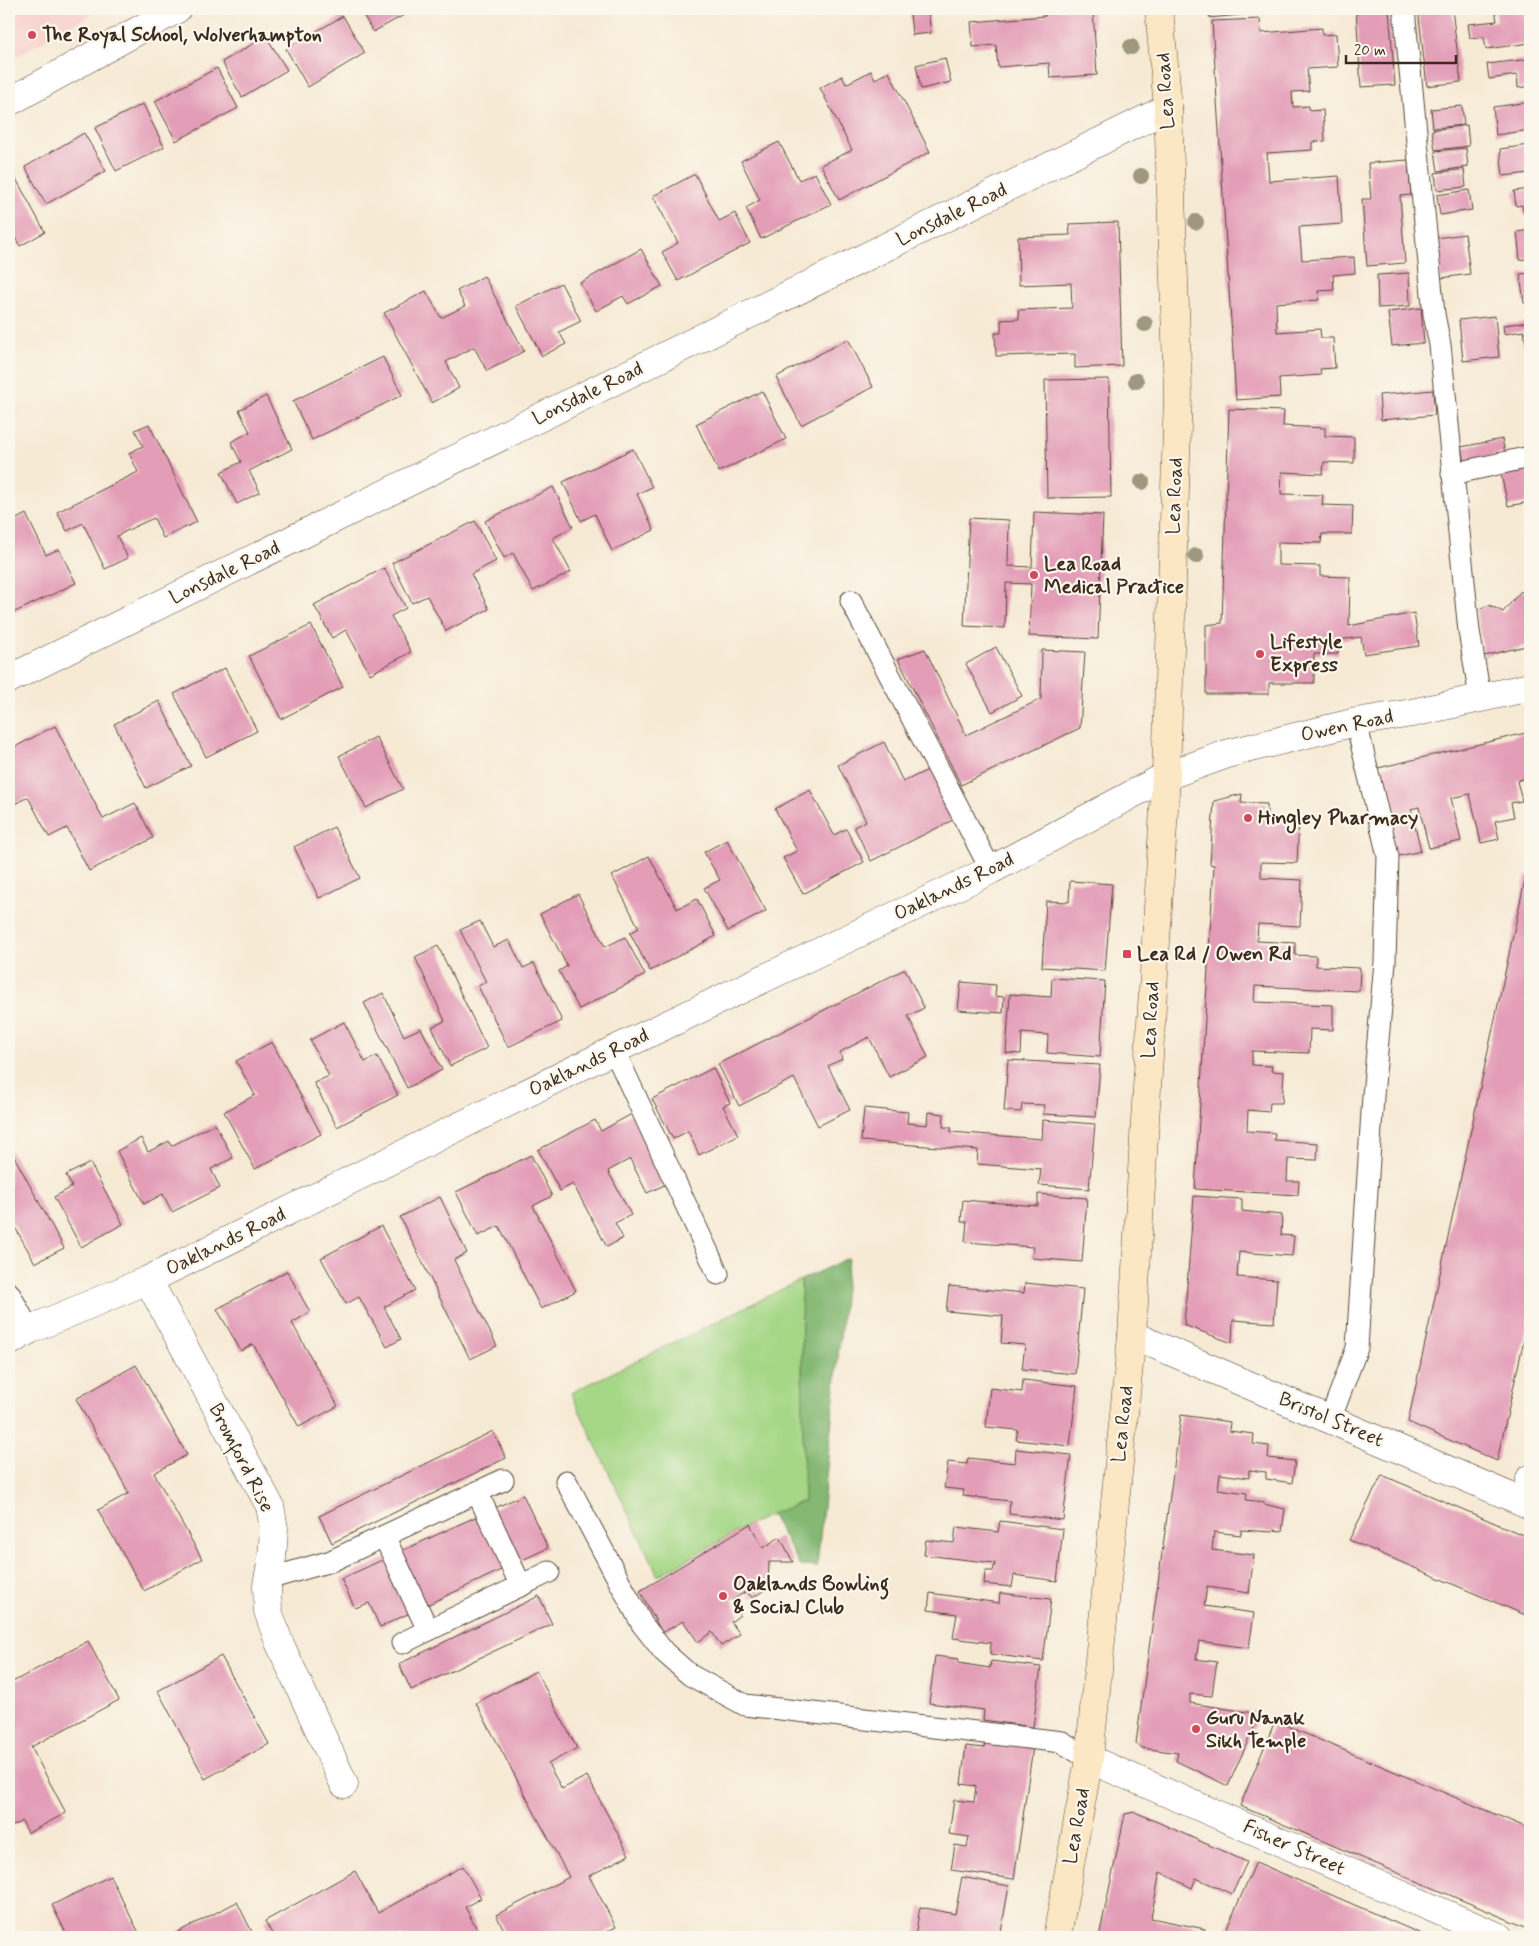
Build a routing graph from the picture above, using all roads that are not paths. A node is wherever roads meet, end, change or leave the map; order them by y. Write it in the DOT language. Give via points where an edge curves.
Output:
graph roads {
  1 [pos="177,9"];
  2 [pos="1159,9"];
  3 [pos="1404,9"];
  4 [pos="9,102"];
  5 [pos="1168,108"];
  6 [pos="1530,457"];
  7 [pos="1452,474"];
  8 [pos="852,602"];
  9 [pos="9,679"];
  10 [pos="1530,687"];
  11 [pos="1480,697"];
  12 [pos="1356,722"];
  13 [pos="1166,776"];
  14 [pos="991,870"];
  15 [pos="614,1050"];
  16 [pos="718,1274"];
  17 [pos="148,1280"];
  18 [pos="9,1293"];
  19 [pos="1132,1335"];
  20 [pos="19,1336"];
  21 [pos="1330,1420"];
  22 [pos="502,1480"];
  23 [pos="566,1481"];
  24 [pos="477,1492"];
  25 [pos="1528,1496"];
  26 [pos="384,1536"];
  27 [pos="549,1572"];
  28 [pos="268,1579"];
  29 [pos="521,1586"];
  30 [pos="428,1630"];
  31 [pos="402,1643"];
  32 [pos="1089,1759"];
  33 [pos="344,1784"];
  34 [pos="1057,1937"];
  35 [pos="1499,1937"];
  1 -- 4 [label="street"];
  2 -- 5 [label="street, Lea Road"];
  3 -- 7 [label="lane"];
  5 -- 9 [label="street, Lonsdale Road"];
  5 -- 13 [label="street, Lea Road" via="1178,394"];
  6 -- 7 [label="lane"];
  7 -- 11 [label="lane" via="1469,631"];
  8 -- 14 [label="lane"];
  10 -- 11 [label="street, Owen Road"];
  11 -- 12 [label="street, Owen Road"];
  12 -- 13 [label="street, Owen Road" via="1230,753"];
  12 -- 21 [label="lane" via="1388,856 1385,962 1357,1348"];
  13 -- 14 [label="street, Oaklands Road"];
  13 -- 19 [label="street, Lea Road"];
  14 -- 15 [label="street, Oaklands Road"];
  15 -- 16 [label="lane"];
  15 -- 17 [label="street, Oaklands Road"];
  17 -- 20 [label="street, Oaklands Road"];
  17 -- 28 [label="street, Bromford Rise" via="270,1506 274,1529"];
  18 -- 20 [label="lane"];
  19 -- 21 [label="street, Bristol Street"];
  19 -- 32 [label="street, Lea Road"];
  21 -- 25 [label="street, Bristol Street"];
  22 -- 24 [label="lane"];
  23 -- 32 [label="lane" via="642,1624 664,1652 690,1675 715,1690 745,1705 1062,1742"];
  24 -- 26 [label="lane"];
  24 -- 29 [label="lane"];
  26 -- 28 [label="lane" via="331,1561"];
  26 -- 30 [label="lane"];
  27 -- 29 [label="lane"];
  28 -- 33 [label="street, Bromford Rise" via="268,1611 279,1642"];
  29 -- 30 [label="lane"];
  30 -- 31 [label="lane"];
  32 -- 34 [label="street, Lea Road"];
  32 -- 35 [label="street, Fisher Street"];
}
